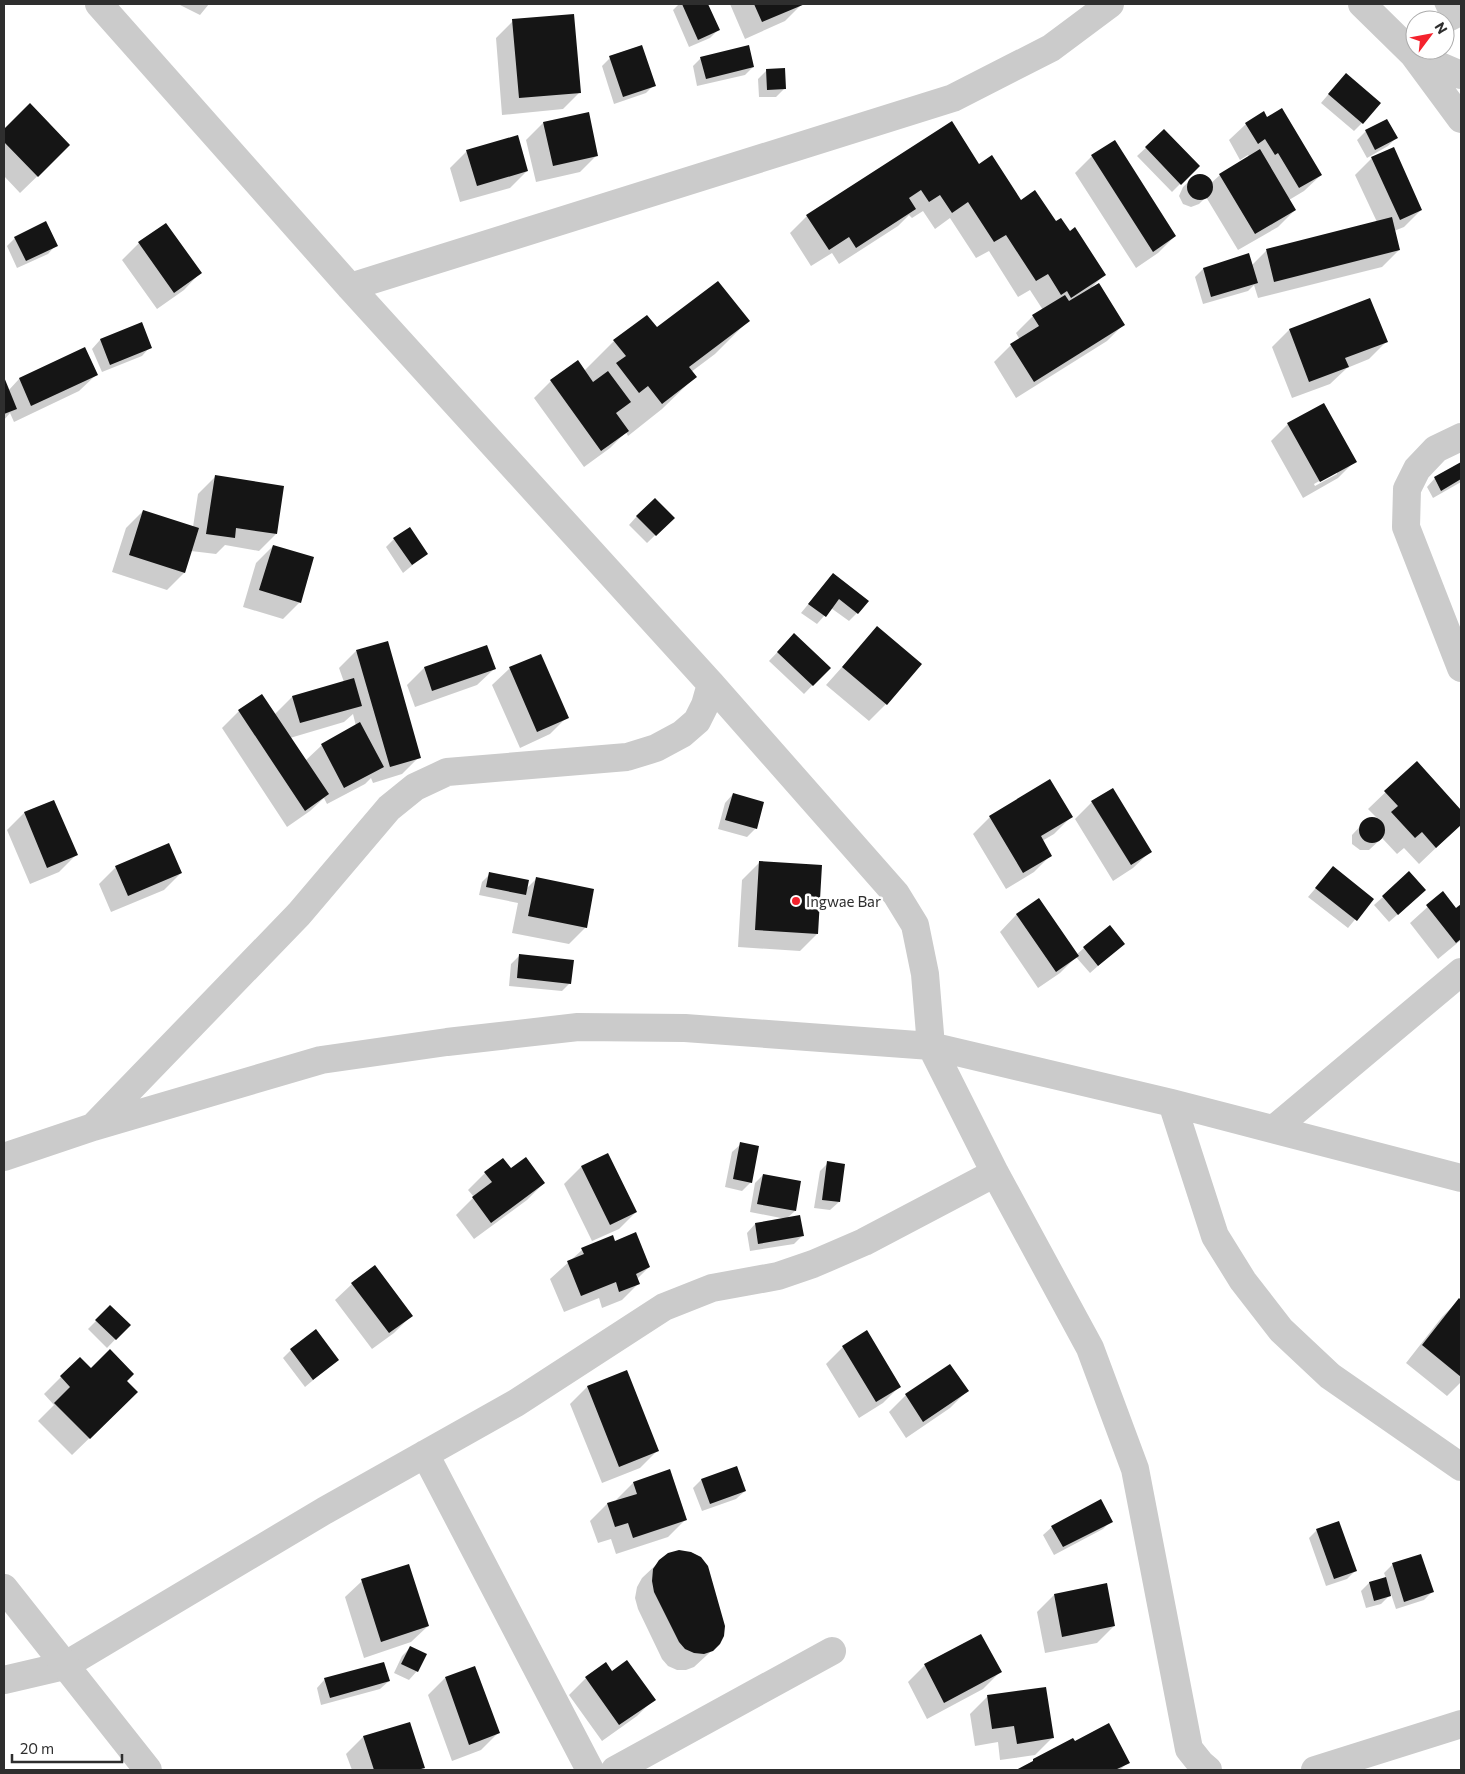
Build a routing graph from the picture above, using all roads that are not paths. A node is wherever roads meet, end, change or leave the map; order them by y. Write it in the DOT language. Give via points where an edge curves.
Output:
graph roads {
  1 [pos="99,4"];
  2 [pos="1110,4"];
  3 [pos="1362,4"];
  4 [pos="1405,46"];
  5 [pos="1417,60"];
  6 [pos="1427,60"];
  7 [pos="1461,75"];
  8 [pos="1461,119"];
  9 [pos="350,287"];
  10 [pos="1461,437"];
  11 [pos="1461,668"];
  12 [pos="711,684"];
  13 [pos="1461,972"];
  14 [pos="930,1046"];
  15 [pos="1172,1103"];
  16 [pos="93,1127"];
  17 [pos="1275,1128"];
  18 [pos="4,1157"];
  19 [pos="995,1173"];
  20 [pos="1461,1178"];
  21 [pos="425,1454"];
  22 [pos="1461,1467"];
  23 [pos="4,1588"];
  24 [pos="832,1651"];
  25 [pos="64,1666"];
  26 [pos="4,1680"];
  27 [pos="1461,1724"];
  28 [pos="148,1770"];
  29 [pos="590,1770"];
  30 [pos="615,1770"];
  31 [pos="1208,1770"];
  32 [pos="1315,1770"];
  1 -- 9 [label="street"];
  2 -- 9 [label="street" via="1051,48 953,98"];
  3 -- 4 [label="street"];
  5 -- 8 [label="street"];
  6 -- 7 [label="street"];
  9 -- 12 [label="street"];
  10 -- 11 [label="street" via="1436,449 1417,469 1406,489 1406,527"];
  12 -- 14 [label="street" via="896,894 915,926 925,974"];
  12 -- 16 [label="street" via="705,705 690,727 656,748 627,757 446,772 415,787 389,808 299,914"];
  13 -- 17 [label="street"];
  14 -- 15 [label="street"];
  14 -- 16 [label="street" via="685,1028 578,1027 321,1060"];
  14 -- 19 [label="street"];
  15 -- 17 [label="street"];
  15 -- 22 [label="street" via="1215,1236 1243,1281 1281,1330 1330,1376"];
  16 -- 18 [label="street"];
  17 -- 20 [label="street"];
  19 -- 21 [label="street" via="864,1242 813,1264 778,1276 712,1288 664,1307 516,1403"];
  19 -- 31 [label="street" via="1090,1348 1135,1469 1189,1749"];
  21 -- 25 [label="street" via="324,1510"];
  21 -- 29 [label="street"];
  23 -- 25 [label="street"];
  24 -- 30 [label="street"];
  25 -- 26 [label="street"];
  25 -- 28 [label="street"];
  27 -- 32 [label="street"];
}
